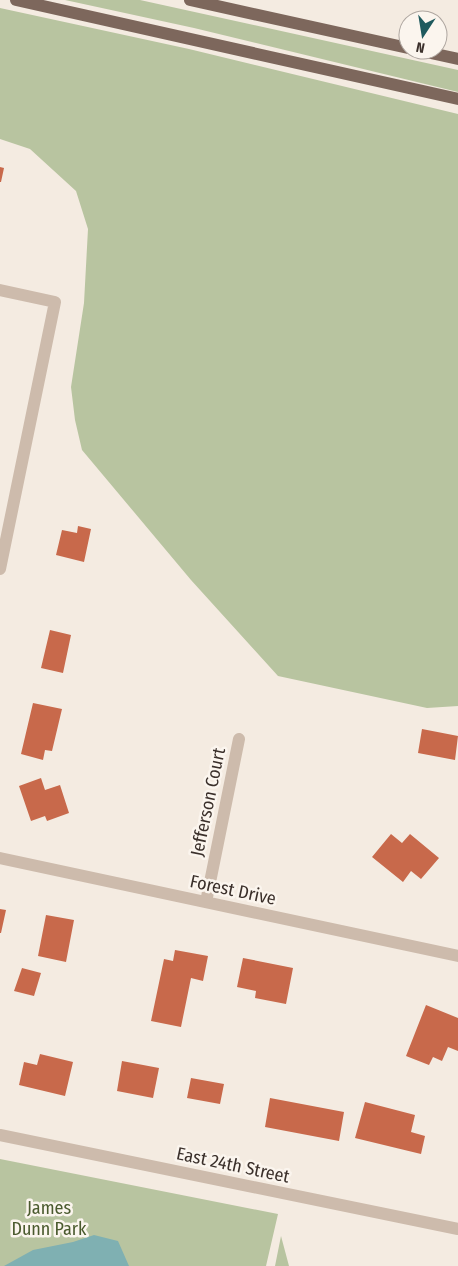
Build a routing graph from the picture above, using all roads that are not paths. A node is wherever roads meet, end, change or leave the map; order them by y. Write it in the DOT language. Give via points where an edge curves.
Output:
graph roads {
  1 [pos="16,0"];
  2 [pos="190,0"];
  3 [pos="398,46"];
  4 [pos="458,99"];
  5 [pos="0,290"];
  6 [pos="0,569"];
  7 [pos="239,739"];
  8 [pos="0,858"];
  9 [pos="206,902"];
  10 [pos="458,956"];
  11 [pos="0,1135"];
  12 [pos="458,1229"];
  1 -- 4 [label="main road"];
  2 -- 3 [label="main road"];
  5 -- 6 [label="street" via="55,302"];
  7 -- 9 [label="street, Jefferson Court"];
  8 -- 9 [label="street, Forest Drive"];
  9 -- 10 [label="street, Forest Drive"];
  11 -- 12 [label="street, East 24th Street"];
}
